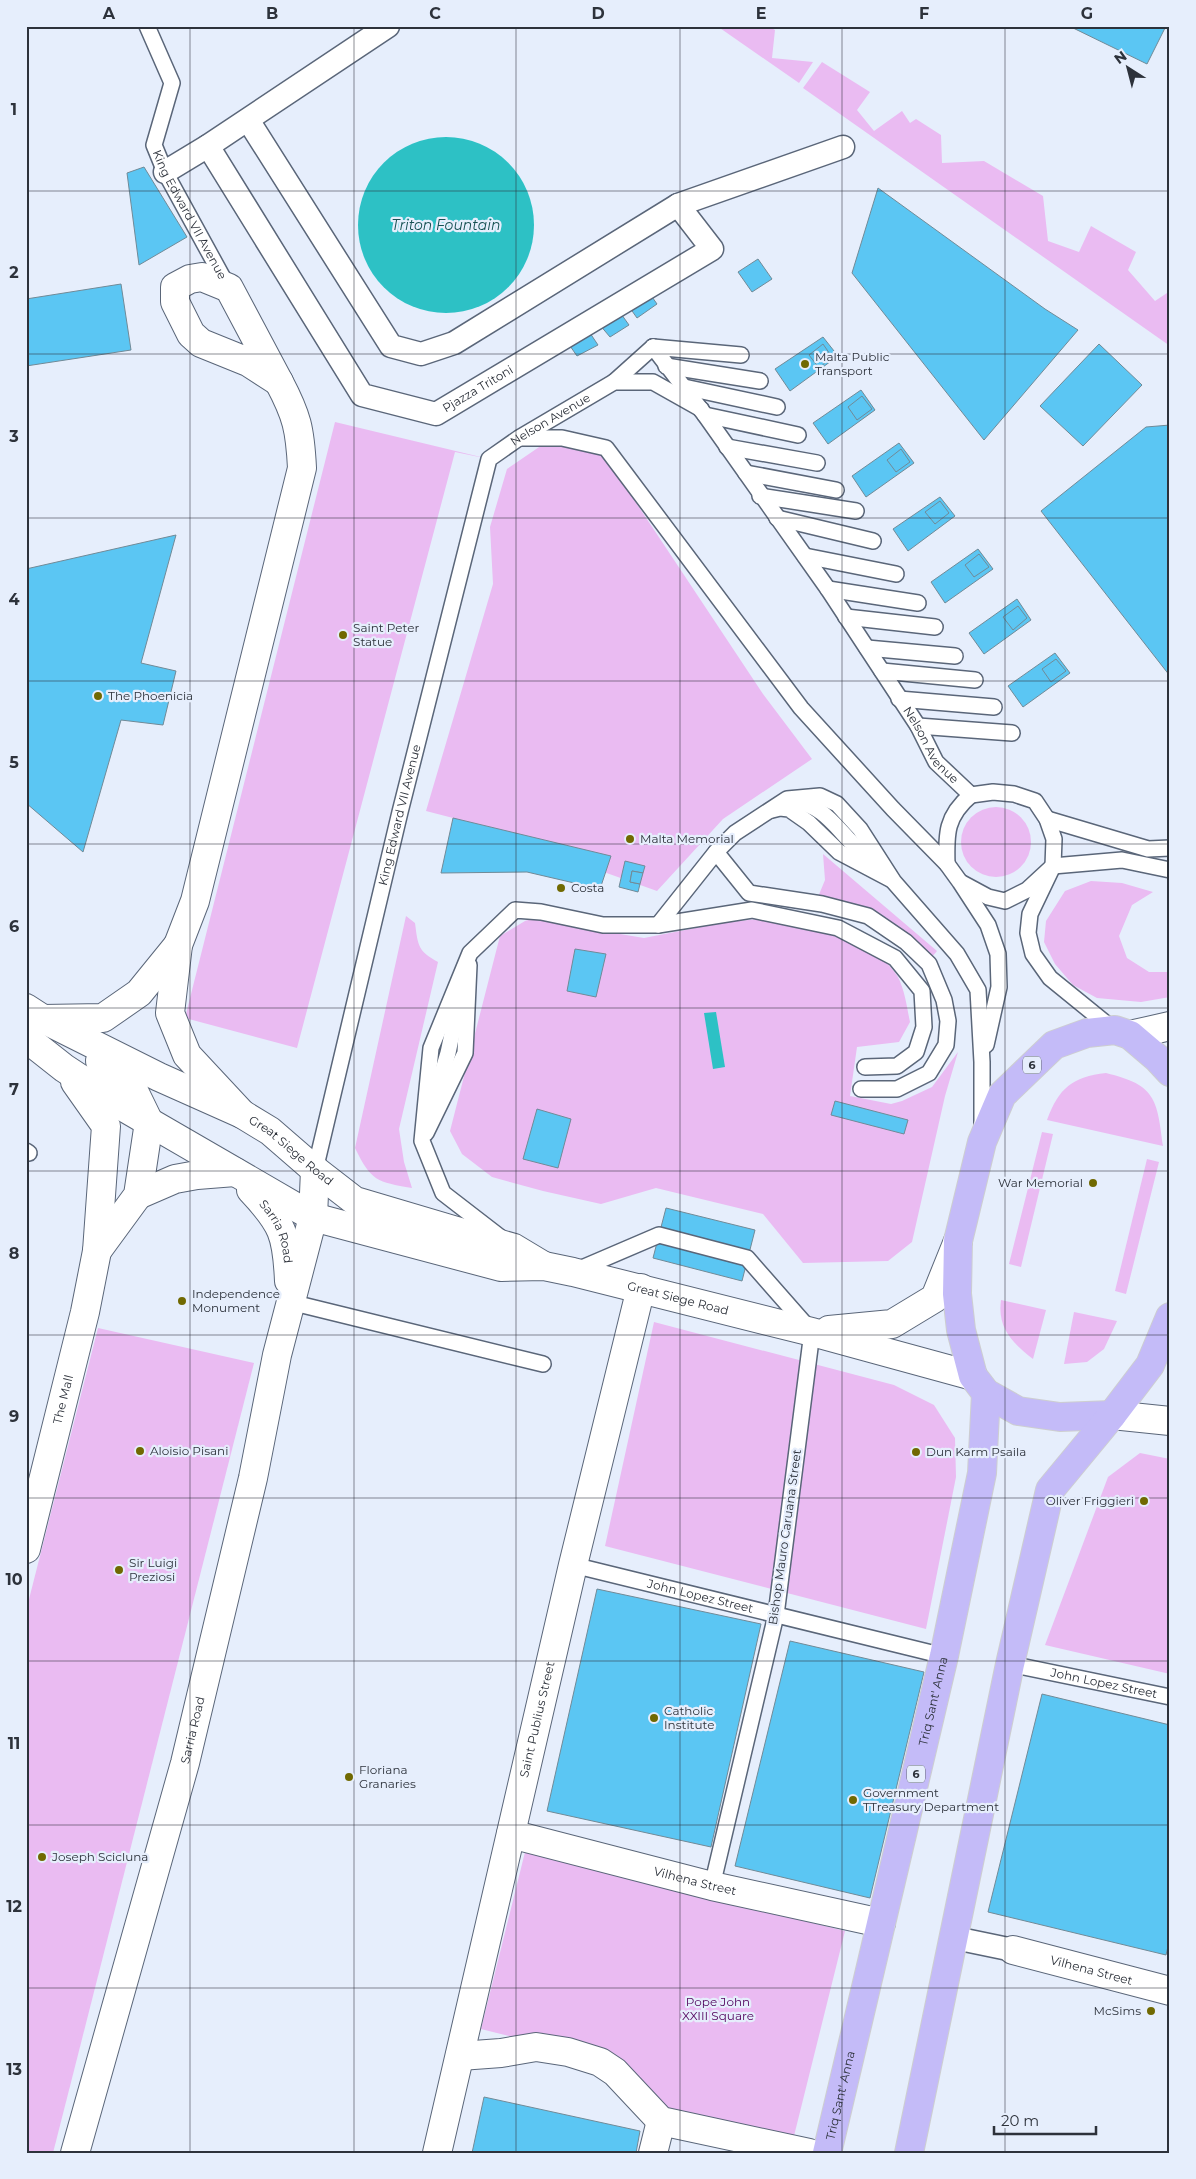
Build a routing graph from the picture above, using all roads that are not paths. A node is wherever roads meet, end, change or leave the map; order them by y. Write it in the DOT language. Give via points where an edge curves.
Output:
graph roads {
  1 [pos="147,26"];
  2 [pos="388,26"];
  3 [pos="248,120"];
  4 [pos="208,146"];
  5 [pos="842,147"];
  6 [pos="165,172"];
  7 [pos="678,205"];
  8 [pos="229,288"];
  9 [pos="653,347"];
  10 [pos="741,355"];
  11 [pos="666,366"];
  12 [pos="760,381"];
  13 [pos="279,382"];
  14 [pos="614,382"];
  15 [pos="684,387"];
  16 [pos="777,407"];
  17 [pos="703,412"];
  18 [pos="798,434"];
  19 [pos="519,438"];
  20 [pos="727,447"];
  21 [pos="489,460"];
  22 [pos="817,463"];
  23 [pos="746,473"];
  24 [pos="836,490"];
  25 [pos="760,496"];
  26 [pos="856,511"];
  27 [pos="777,518"];
  28 [pos="873,540"];
  29 [pos="805,556"];
  30 [pos="896,574"];
  31 [pos="828,589"];
  32 [pos="918,604"];
  33 [pos="846,617"];
  34 [pos="935,627"];
  35 [pos="867,648"];
  36 [pos="956,656"];
  37 [pos="882,671"];
  38 [pos="976,680"];
  39 [pos="899,699"];
  40 [pos="994,707"];
  41 [pos="918,726"];
  42 [pos="1012,733"];
  43 [pos="971,795"];
  44 [pos="763,813"];
  45 [pos="1047,819"];
  46 [pos="1170,848"];
  47 [pos="716,852"];
  48 [pos="947,864"];
  49 [pos="1053,866"];
  50 [pos="1170,870"];
  51 [pos="894,882"];
  52 [pos="960,882"];
  53 [pos="658,924"];
  54 [pos="178,945"];
  55 [pos="470,953"];
  56 [pos="32,1021"];
  57 [pos="1170,1026"];
  58 [pos="1123,1033"];
  59 [pos="982,1062"];
  60 [pos="865,1067"];
  61 [pos="64,1068"];
  62 [pos="1170,1072"];
  63 [pos="861,1089"];
  64 [pos="242,1114"];
  65 [pos="148,1122"];
  66 [pos="422,1141"];
  67 [pos="982,1142"];
  68 [pos="314,1170"];
  69 [pos="235,1172"];
  70 [pos="138,1194"];
  71 [pos="313,1217"];
  72 [pos="958,1241"];
  73 [pos="514,1248"];
  74 [pos="97,1251"];
  75 [pos="544,1266"];
  76 [pos="573,1272"];
  77 [pos="641,1288"];
  78 [pos="290,1302"];
  79 [pos="1170,1317"];
  80 [pos="812,1332"];
  81 [pos="543,1364"];
  82 [pos="979,1385"];
  83 [pos="1112,1415"];
  84 [pos="1170,1420"];
  85 [pos="26,1549"];
  86 [pos="574,1565"];
  87 [pos="776,1615"];
  88 [pos="944,1656"];
  89 [pos="1010,1664"];
  90 [pos="1170,1697"];
  91 [pos="511,1834"];
  92 [pos="712,1886"];
  93 [pos="881,1924"];
  94 [pos="955,1938"];
  95 [pos="1013,1950"];
  96 [pos="1170,1991"];
  97 [pos="460,2056"];
  98 [pos="661,2121"];
  99 [pos="75,2153"];
  100 [pos="437,2153"];
  101 [pos="653,2153"];
  102 [pos="808,2153"];
  103 [pos="827,2153"];
  104 [pos="909,2153"];
  1 -- 6 [label="lane, King Edward VII Avenue" via="172,83 154,145"];
  2 -- 3 [label="street"];
  3 -- 4 [label="street"];
  3 -- 7 [label="street" via="391,346 421,354 454,343"];
  4 -- 6 [label="street"];
  4 -- 7 [label="street, Pjazza Tritoni" via="362,395 436,414 712,249"];
  5 -- 7 [label="street"];
  6 -- 8 [label="lane, King Edward VII Avenue"];
  8 -- 13 [label="street, King Edward VII Avenue"];
  8 -- 13 [label="street, King Edward VII Avenue" via="202,277 190,279 175,287 175,302 191,334 201,343 248,362"];
  9 -- 10 [label="lane"];
  9 -- 11 [label="lane, Nelson Avenue"];
  9 -- 14 [label="lane, Nelson Avenue"];
  11 -- 12 [label="lane"];
  11 -- 15 [label="lane, Nelson Avenue"];
  13 -- 54 [label="street, King Edward VII Avenue" via="295,413 301,434 302,468 195,901"];
  14 -- 17 [label="lane, Nelson Avenue" via="653,382"];
  14 -- 19 [label="lane, Nelson Avenue"];
  15 -- 16 [label="lane"];
  15 -- 17 [label="lane, Nelson Avenue"];
  17 -- 18 [label="lane"];
  17 -- 20 [label="lane, Nelson Avenue"];
  19 -- 21 [label="lane, Nelson Avenue"];
  19 -- 48 [label="lane" via="562,438 606,448 801,708"];
  20 -- 22 [label="lane"];
  20 -- 23 [label="lane, Nelson Avenue"];
  21 -- 68 [label="lane, King Edward VII Avenue"];
  23 -- 24 [label="lane"];
  23 -- 25 [label="lane, Nelson Avenue"];
  25 -- 26 [label="lane"];
  25 -- 27 [label="lane, Nelson Avenue"];
  27 -- 28 [label="lane"];
  27 -- 29 [label="lane, Nelson Avenue"];
  29 -- 30 [label="lane"];
  29 -- 31 [label="lane, Nelson Avenue"];
  31 -- 32 [label="lane"];
  31 -- 33 [label="lane, Nelson Avenue"];
  33 -- 34 [label="lane"];
  33 -- 35 [label="lane, Nelson Avenue"];
  35 -- 36 [label="lane"];
  35 -- 37 [label="lane, Nelson Avenue"];
  37 -- 38 [label="lane"];
  37 -- 39 [label="lane, Nelson Avenue"];
  39 -- 40 [label="lane"];
  39 -- 41 [label="lane, Nelson Avenue"];
  41 -- 42 [label="lane"];
  41 -- 43 [label="lane, Nelson Avenue" via="936,762"];
  43 -- 45 [label="lane" via="1014,794 1034,801"];
  43 -- 48 [label="lane" via="957,806 946,835"];
  44 -- 47 [label="lane" via="734,833"];
  44 -- 51 [label="lane" via="789,809 839,852"];
  44 -- 51 [label="lane" via="787,799 820,796 837,804 860,829"];
  45 -- 46 [label="lane" via="1148,849"];
  45 -- 49 [label="lane" via="1054,839"];
  47 -- 53 [label="lane"];
  47 -- 63 [label="lane" via="749,893 822,904 868,916 906,942 929,964 944,1000 948,1021 946,1045 929,1073 897,1089"];
  48 -- 52 [label="lane"];
  49 -- 50 [label="lane" via="1122,860"];
  49 -- 52 [label="lane" via="1027,890 1005,901 988,897"];
  49 -- 58 [label="lane" via="1030,914 1028,933 1033,954 1050,978"];
  51 -- 59 [label="lane" via="957,954 978,990"];
  52 -- 59 [label="lane" via="988,925 998,954 999,986"];
  53 -- 55 [label="lane" via="603,926 541,912 515,910"];
  53 -- 60 [label="lane" via="752,910 838,928 895,958 922,991 924,1027 916,1052 896,1066"];
  54 -- 56 [label="street, King Edward VII Avenue" via="139,993 103,1018"];
  54 -- 64 [label="street, King Edward VII Avenue" via="170,1013 187,1055"];
  55 -- 66 [label="lane" via="431,1048"];
  55 -- 66 [label="lane" via="465,1053"];
  56 -- 61 [label="street, Great Siege Road"];
  56 -- 64 [label="street, Great Siege Road"];
  56 -- 65 [label="street" via="130,1083"];
  57 -- 58 [label="street"];
  58 -- 62 [label="highway"];
  58 -- 67 [label="highway, 6" via="1087,1033 1054,1045 1002,1095"];
  59 -- 67 [label="lane"];
  61 -- 65 [label="street, Great Siege Road"];
  61 -- 74 [label="street, Great Siege Road" via="106,1126"];
  64 -- 68 [label="street, Great Siege Road" via="270,1131"];
  65 -- 69 [label="street, Great Siege Road"];
  65 -- 70 [label="street"];
  66 -- 73 [label="lane" via="443,1193"];
  67 -- 72 [label="highway, 6"];
  68 -- 71 [label="street, Sarria Road"];
  68 -- 73 [label="street, Great Siege Road" via="355,1201"];
  69 -- 70 [label="street" via="175,1179"];
  69 -- 71 [label="street, Great Siege Road"];
  69 -- 78 [label="street, Sarria Road" via="281,1226 287,1250"];
  70 -- 74 [label="street"];
  71 -- 75 [label="street, Great Siege Road" via="501,1267"];
  71 -- 78 [label="street, Sarria Road"];
  72 -- 80 [label="street, Great Siege Road" via="935,1298 892,1324"];
  72 -- 82 [label="highway, 6" via="957,1294 961,1330"];
  73 -- 75 [label="street, Great Siege Road"];
  74 -- 85 [label="street, The Mall"];
  75 -- 76 [label="street, Great Siege Road"];
  76 -- 77 [label="street, Great Siege Road"];
  76 -- 80 [label="lane" via="659,1236 747,1258"];
  77 -- 80 [label="street, Great Siege Road"];
  77 -- 86 [label="street, Saint Publius Street"];
  78 -- 81 [label="lane"];
  78 -- 99 [label="street, Sarria Road" via="253,1478 185,1763"];
  79 -- 83 [label="highway" via="1150,1365"];
  80 -- 82 [label="street, Great Siege Road"];
  80 -- 87 [label="lane, Bishop Mauro Caruana Street"];
  82 -- 83 [label="highway" via="1018,1412 1060,1417"];
  82 -- 88 [label="highway, Triq Sant' Anna / 6" via="982,1473"];
  83 -- 84 [label="street"];
  83 -- 89 [label="highway" via="1050,1490"];
  86 -- 87 [label="lane, John Lopez Street"];
  86 -- 91 [label="street, Saint Publius Street"];
  87 -- 88 [label="lane, John Lopez Street"];
  87 -- 92 [label="lane, Bishop Mauro Caruana Street"];
  88 -- 93 [label="highway, Triq Sant' Anna / 6"];
  89 -- 90 [label="lane, John Lopez Street"];
  89 -- 94 [label="highway"];
  91 -- 92 [label="street, Vilhena Street"];
  91 -- 97 [label="street, Saint Publius Street"];
  92 -- 93 [label="street, Vilhena Street"];
  93 -- 103 [label="highway, Triq Sant' Anna / 6"];
  94 -- 95 [label="street, Vilhena Street"];
  94 -- 104 [label="highway"];
  95 -- 96 [label="street, Vilhena Street"];
  97 -- 98 [label="street" via="501,2054 536,2047 600,2062 615,2072"];
  97 -- 100 [label="street, Saint Publius Street"];
  98 -- 101 [label="street"];
  98 -- 102 [label="street"];
}
